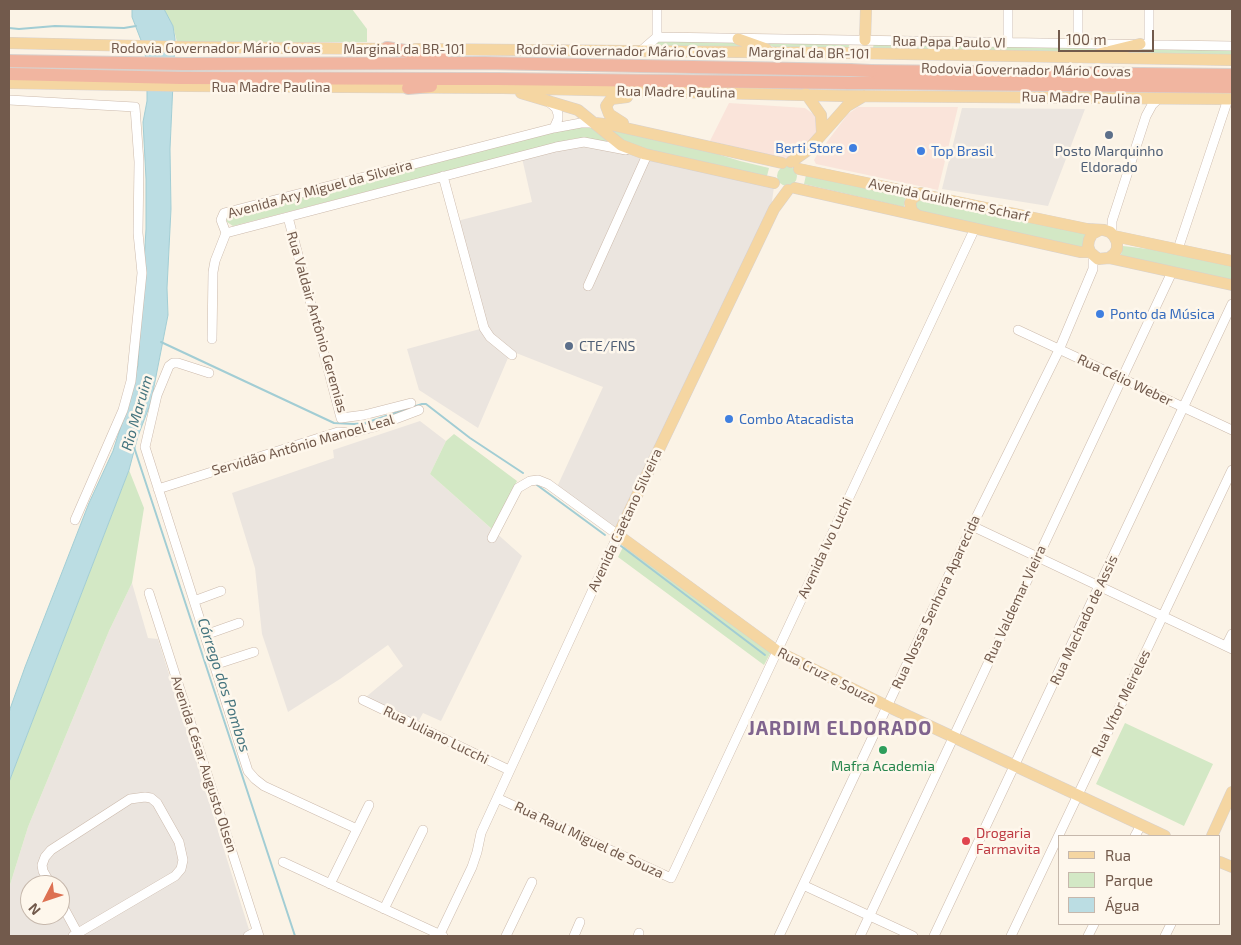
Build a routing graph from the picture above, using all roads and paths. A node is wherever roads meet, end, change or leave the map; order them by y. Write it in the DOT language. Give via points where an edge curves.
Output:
graph roads {
  1 [pos="657,9"];
  2 [pos="866,9"];
  3 [pos="1008,9"];
  4 [pos="1078,9"];
  5 [pos="1149,9"];
  6 [pos="657,38"];
  7 [pos="738,39"];
  8 [pos="865,40"];
  9 [pos="1008,42"];
  10 [pos="9,43"];
  11 [pos="1078,43"];
  12 [pos="1144,44"];
  13 [pos="1232,46"];
  14 [pos="387,48"];
  15 [pos="641,51"];
  16 [pos="774,52"];
  17 [pos="846,53"];
  18 [pos="866,54"];
  19 [pos="1080,58"];
  20 [pos="1232,60"];
  21 [pos="9,61"];
  22 [pos="484,63"];
  23 [pos="9,74"];
  24 [pos="1232,75"];
  25 [pos="849,76"];
  26 [pos="870,77"];
  27 [pos="120,81"];
  28 [pos="185,82"];
  29 [pos="9,83"];
  30 [pos="500,84"];
  31 [pos="1232,86"];
  32 [pos="408,88"];
  33 [pos="672,92"];
  34 [pos="806,94"];
  35 [pos="859,95"];
  36 [pos="1132,98"];
  37 [pos="1159,98"];
  38 [pos="1230,99"];
  39 [pos="9,100"];
  40 [pos="547,100"];
  41 [pos="1146,116"];
  42 [pos="595,123"];
  43 [pos="554,128"];
  44 [pos="822,133"];
  45 [pos="658,135"];
  46 [pos="646,154"];
  47 [pos="793,165"];
  48 [pos="443,176"];
  49 [pos="783,187"];
  50 [pos="921,193"];
  51 [pos="917,215"];
  52 [pos="288,217"];
  53 [pos="975,228"];
  54 [pos="226,233"];
  55 [pos="1106,233"];
  56 [pos="1178,249"];
  57 [pos="1099,257"];
  58 [pos="1232,261"];
  59 [pos="1172,272"];
  60 [pos="1232,285"];
  61 [pos="588,286"];
  62 [pos="1232,304"];
  63 [pos="1018,330"];
  64 [pos="212,339"];
  65 [pos="1059,350"];
  66 [pos="512,355"];
  67 [pos="209,373"];
  68 [pos="1121,379"];
  69 [pos="411,403"];
  70 [pos="1184,408"];
  71 [pos="419,410"];
  72 [pos="341,419"];
  73 [pos="1232,430"];
  74 [pos="338,431"];
  75 [pos="1232,470"];
  76 [pos="158,489"];
  77 [pos="75,520"];
  78 [pos="972,526"];
  79 [pos="618,535"];
  80 [pos="492,538"];
  81 [pos="1037,557"];
  82 [pos="1100,587"];
  83 [pos="221,591"];
  84 [pos="149,593"];
  85 [pos="194,601"];
  86 [pos="1163,616"];
  87 [pos="238,623"];
  88 [pos="1232,634"];
  89 [pos="205,635"];
  90 [pos="1229,648"];
  91 [pos="777,651"];
  92 [pos="254,652"];
  93 [pos="214,664"];
  94 [pos="363,700"];
  95 [pos="887,706"];
  96 [pos="953,737"];
  97 [pos="1014,766"];
  98 [pos="509,770"];
  99 [pos="1232,792"];
  100 [pos="1077,795"];
  101 [pos="497,798"];
  102 [pos="369,805"];
  103 [pos="1140,825"];
  104 [pos="357,829"];
  105 [pos="423,830"];
  106 [pos="1058,835"];
  107 [pos="1135,835"];
  108 [pos="1163,835"];
  109 [pos="1212,835"];
  110 [pos="1058,836"];
  111 [pos="284,862"];
  112 [pos="676,868"];
  113 [pos="45,875"];
  114 [pos="532,882"];
  115 [pos="330,884"];
  116 [pos="803,885"];
  117 [pos="384,909"];
  118 [pos="870,916"];
  119 [pos="70,921"];
  120 [pos="580,922"];
  121 [pos="258,934"];
  122 [pos="77,935"];
  123 [pos="248,936"];
  124 [pos="441,936"];
  125 [pos="506,936"];
  126 [pos="574,936"];
  127 [pos="779,936"];
  128 [pos="860,936"];
  129 [pos="914,936"];
  130 [pos="934,936"];
  131 [pos="1011,936"];
  1 -- 6 [label="street"];
  2 -- 8 [label="main road"];
  3 -- 9 [label="street"];
  4 -- 11 [label="street"];
  5 -- 12 [label="street"];
  6 -- 7 [label="street, Rua Papa Paulo VI"];
  6 -- 15 [label="street"];
  7 -- 8 [label="street, Rua Papa Paulo VI"];
  7 -- 16 [label="main road"];
  8 -- 9 [label="street, Rua Papa Paulo VI"];
  9 -- 11 [label="street, Rua Papa Paulo VI"];
  10 -- 14 [label="main road, Marginal da BR-101"];
  11 -- 12 [label="street, Rua Papa Paulo VI"];
  12 -- 13 [label="street, Rua Papa Paulo VI"];
  12 -- 19 [label="main road"];
  14 -- 15 [label="main road, Marginal da BR-101"];
  14 -- 22 [label="highway"];
  15 -- 16 [label="main road, Marginal da BR-101"];
  16 -- 17 [label="main road, Marginal da BR-101"];
  17 -- 18 [label="main road, Marginal da BR-101"];
  17 -- 35 [label="main road" via="857,64"];
  18 -- 19 [label="main road, Marginal da BR-101"];
  18 -- 35 [label="main road"];
  19 -- 20 [label="main road, Marginal da BR-101"];
  21 -- 22 [label="highway, Rodovia Governador Mário Covas"];
  22 -- 25 [label="highway, Rodovia Governador Mário Covas"];
  23 -- 27 [label="highway, Rodovia Governador Mário Covas"];
  24 -- 26 [label="highway, Rodovia Governador Mário Covas"];
  25 -- 26 [label="highway, Rodovia Governador Mário Covas, bridge"];
  25 -- 30 [label="highway, Rodovia Governador Mário Covas"];
  26 -- 31 [label="highway, Rodovia Governador Mário Covas"];
  27 -- 28 [label="highway, Rodovia Governador Mário Covas"];
  27 -- 29 [label="main road"];
  28 -- 30 [label="highway, Rodovia Governador Mário Covas"];
  28 -- 32 [label="main road, Rua Madre Paulina"];
  30 -- 32 [label="highway"];
  30 -- 33 [label="main road, Rua Madre Paulina"];
  30 -- 40 [label="main road"];
  33 -- 34 [label="main road, Rua Madre Paulina"];
  33 -- 45 [label="main road" via="616,98 608,101 606,106 615,119"];
  34 -- 35 [label="main road, Rua Madre Paulina"];
  34 -- 44 [label="main road" via="821,115"];
  35 -- 36 [label="main road, Rua Madre Paulina"];
  35 -- 44 [label="main road"];
  36 -- 37 [label="main road, Rua Madre Paulina"];
  36 -- 41 [label="street" via="1140,104"];
  37 -- 38 [label="main road, Rua Madre Paulina"];
  37 -- 41 [label="street"];
  38 -- 56 [label="street"];
  39 -- 77 [label="street" via="135,107 142,272 131,381 123,410"];
  40 -- 42 [label="main road" via="578,110"];
  40 -- 43 [label="street" via="558,114"];
  41 -- 55 [label="street"];
  42 -- 43 [label="street, Avenida Ary Miguel da Silveira"];
  42 -- 45 [label="main road, Avenida Ary Miguel da Silveira"];
  42 -- 46 [label="main road" via="621,144"];
  43 -- 54 [label="street, Avenida Ary Miguel da Silveira" via="224,213 220,220"];
  44 -- 47 [label="main road"];
  45 -- 47 [label="main road, Avenida Ary Miguel da Silveira"];
  46 -- 48 [label="street, Avenida Ary Miguel da Silveira" via="578,142"];
  46 -- 49 [label="main road, Avenida Ary Miguel da Silveira"];
  46 -- 61 [label="street"];
  47 -- 49 [label="main road" via="800,181"];
  47 -- 49 [label="main road" via="778,165 773,173"];
  47 -- 50 [label="main road, Avenida Guilherme Scharf"];
  48 -- 52 [label="street, Avenida Ary Miguel da Silveira"];
  48 -- 66 [label="street" via="482,323 486,333"];
  49 -- 51 [label="main road, Avenida Guilherme Scharf"];
  49 -- 79 [label="main road, Avenida Caetano Silveira"];
  50 -- 51 [label="main road" via="910,203 912,212"];
  50 -- 55 [label="main road, Avenida Guilherme Scharf"];
  51 -- 53 [label="main road, Avenida Guilherme Scharf"];
  52 -- 54 [label="street, Avenida Ary Miguel da Silveira"];
  52 -- 72 [label="street, Rua Valdair Antônio Geremias"];
  53 -- 57 [label="main road, Avenida Guilherme Scharf"];
  53 -- 91 [label="street, Avenida Ivo Luchi"];
  54 -- 64 [label="street" via="215,261"];
  55 -- 56 [label="main road, Avenida Guilherme Scharf"];
  55 -- 57 [label="main road" via="1117,242 1117,249 1114,254"];
  55 -- 57 [label="main road" via="1092,234 1089,240 1088,246"];
  56 -- 58 [label="main road, Avenida Guilherme Scharf"];
  57 -- 59 [label="main road, Avenida Guilherme Scharf"];
  57 -- 65 [label="street, Rua Nossa Senhora Aparecida"];
  59 -- 60 [label="main road, Avenida Guilherme Scharf"];
  59 -- 68 [label="street, Rua Valdemar Vieira"];
  62 -- 70 [label="street, Rua Machado de Assis"];
  63 -- 65 [label="street, Rua Célio Weber"];
  65 -- 68 [label="street, Rua Célio Weber"];
  65 -- 78 [label="street, Rua Nossa Senhora Aparecida"];
  67 -- 76 [label="street" via="178,363 171,364 166,372 145,447"];
  68 -- 70 [label="street, Rua Célio Weber"];
  68 -- 81 [label="street, Rua Valdemar Vieira"];
  69 -- 72 [label="street, Rua Valdair Antônio Geremias"];
  70 -- 73 [label="street, Rua Célio Weber"];
  70 -- 82 [label="street, Rua Machado de Assis"];
  71 -- 74 [label="street, Servidão Antônio Manoel Leal" via="351,432"];
  72 -- 74 [label="street"];
  74 -- 76 [label="street, Servidão Antônio Manoel Leal"];
  75 -- 86 [label="street, Rua Vítor Meireles"];
  76 -- 85 [label="street"];
  78 -- 81 [label="street"];
  78 -- 95 [label="street, Rua Nossa Senhora Aparecida"];
  79 -- 80 [label="street" via="538,480 518,488"];
  79 -- 91 [label="main road, Rua Cruz e Souza"];
  79 -- 98 [label="street, Avenida Caetano Silveira"];
  81 -- 82 [label="street"];
  81 -- 96 [label="street, Rua Valdemar Vieira"];
  82 -- 86 [label="street"];
  82 -- 97 [label="street, Rua Machado de Assis"];
  83 -- 85 [label="street"];
  84 -- 121 [label="street, Avenida César Augusto Olsen"];
  85 -- 89 [label="street"];
  86 -- 90 [label="street"];
  86 -- 100 [label="street, Rua Vítor Meireles"];
  87 -- 89 [label="street"];
  88 -- 90 [label="street"];
  89 -- 93 [label="street"];
  91 -- 95 [label="main road, Rua Cruz e Souza"];
  91 -- 112 [label="street, Avenida Ivo Luchi"];
  92 -- 93 [label="street"];
  93 -- 104 [label="street" via="251,775 264,786"];
  94 -- 98 [label="street, Rua Juliano Lucchi"];
  95 -- 96 [label="main road, Rua Cruz e Souza"];
  95 -- 116 [label="street, Rua Nossa Senhora Aparecida"];
  96 -- 97 [label="main road, Rua Cruz e Souza"];
  96 -- 118 [label="street, Rua Valdemar Vieira"];
  97 -- 100 [label="main road, Rua Cruz e Souza"];
  97 -- 130 [label="street, Rua Machado de Assis"];
  98 -- 101 [label="street, Avenida Caetano Silveira"];
  99 -- 109 [label="main road"];
  100 -- 103 [label="main road, Rua Cruz e Souza"];
  100 -- 106 [label="street, Rua Vítor Meireles"];
  101 -- 112 [label="street, Rua Raul Miguel de Souza" via="671,878"];
  101 -- 124 [label="street, Avenida Caetano Silveira" via="481,833 472,867"];
  102 -- 104 [label="street"];
  103 -- 107 [label="street"];
  103 -- 108 [label="main road, Rua Cruz e Souza"];
  104 -- 115 [label="street"];
  105 -- 117 [label="street"];
  110 -- 131 [label="street, Rua Vítor Meireles"];
  111 -- 115 [label="street"];
  113 -- 122 [label="street" via="42,865 51,850 130,799 145,796 157,803 179,842 184,860 175,876"];
  114 -- 125 [label="street"];
  115 -- 117 [label="street"];
  116 -- 118 [label="street"];
  116 -- 127 [label="street, Rua Nossa Senhora Aparecida"];
  117 -- 124 [label="street"];
  118 -- 128 [label="street, Rua Valdemar Vieira"];
  118 -- 129 [label="street"];
  119 -- 122 [label="street"];
  120 -- 126 [label="street"];
  121 -- 123 [label="street"];
}
